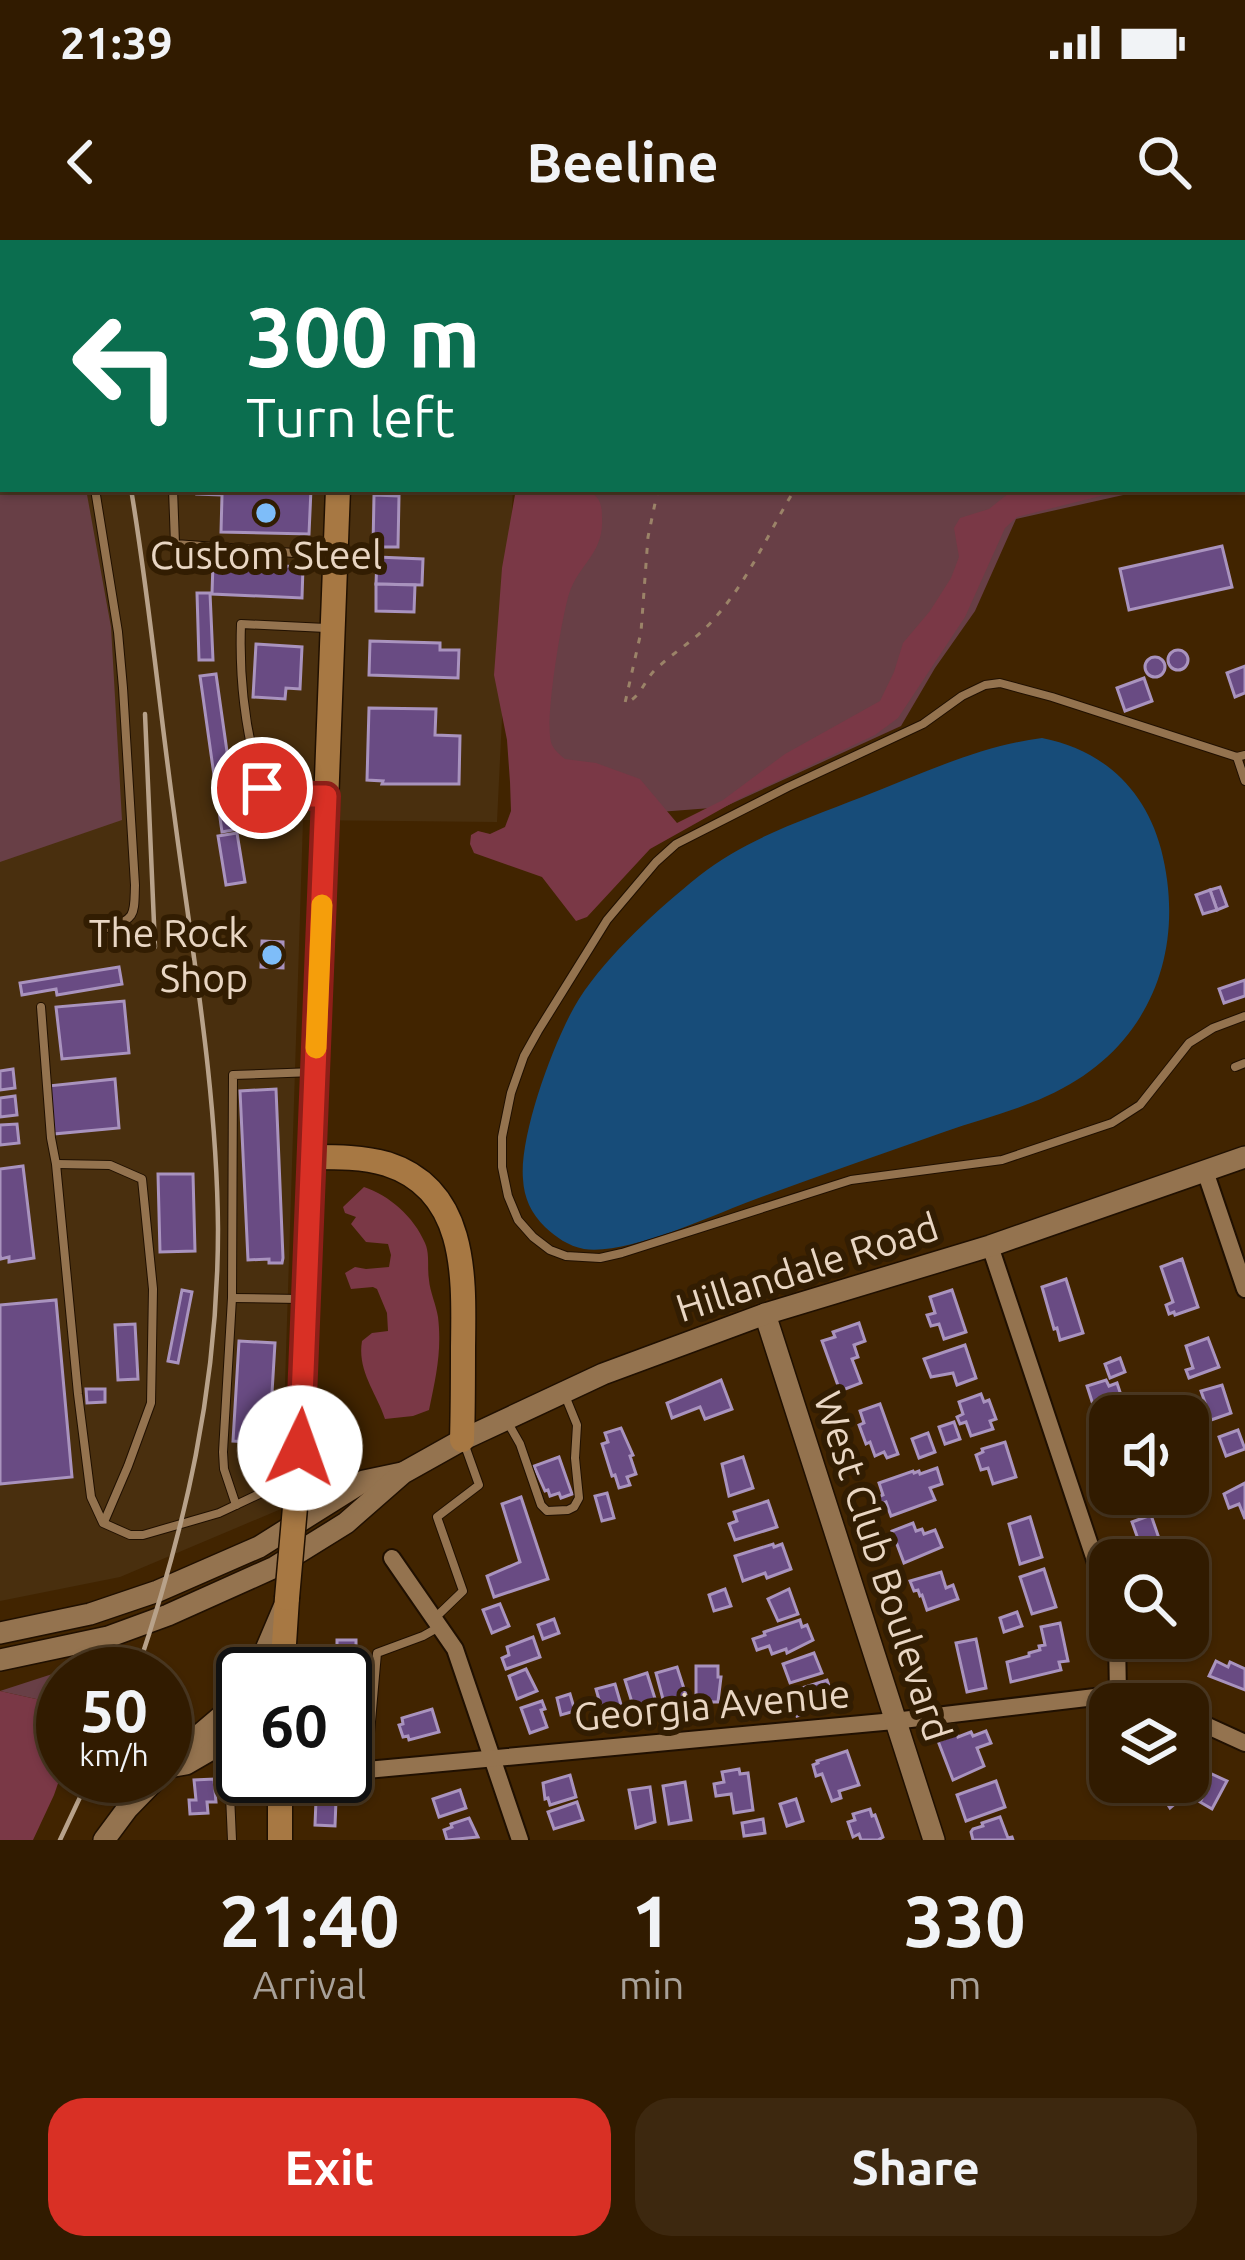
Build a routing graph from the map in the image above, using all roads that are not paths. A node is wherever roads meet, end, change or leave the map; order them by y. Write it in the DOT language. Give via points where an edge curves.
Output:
graph roads {
  1 [pos="94,492"];
  2 [pos="173,492"];
  3 [pos="338,492"];
  4 [pos="335,556"];
  5 [pos="332,629"];
  6 [pos="1241,756"];
  7 [pos="1245,781"];
  8 [pos="326,796"];
  9 [pos="108,928"];
  10 [pos="40,1007"];
  11 [pos="1245,1016"];
  12 [pos="315,1072"];
  13 [pos="313,1157"];
  14 [pos="1245,1157"];
  15 [pos="56,1164"];
  16 [pos="1204,1171"];
  17 [pos="990,1246"];
  18 [pos="1245,1289"];
  19 [pos="232,1298"];
  20 [pos="307,1299"];
  21 [pos="765,1314"];
  22 [pos="563,1391"];
  23 [pos="506,1419"];
  24 [pos="462,1440"];
  25 [pos="403,1473"];
  26 [pos="297,1486"];
  27 [pos="236,1505"];
  28 [pos="103,1523"];
  29 [pos="1089,1542"];
  30 [pos="392,1558"];
  31 [pos="287,1598"];
  32 [pos="438,1622"];
  33 [pos="0,1633"];
  34 [pos="267,1647"];
  35 [pos="284,1647"];
  36 [pos="0,1660"];
  37 [pos="1089,1699"];
  38 [pos="372,1705"];
  39 [pos="894,1721"];
  40 [pos="216,1722"];
  41 [pos="1209,1727"];
  42 [pos="192,1742"];
  43 [pos="1245,1743"];
  44 [pos="493,1759"];
  45 [pos="372,1770"];
  46 [pos="133,1803"];
  47 [pos="230,1803"];
  48 [pos="281,1803"];
  49 [pos="104,1840"];
  50 [pos="232,1840"];
  51 [pos="280,1840"];
  52 [pos="520,1840"];
  53 [pos="934,1840"];
  1 -- 9 [label="lane" via="122,669 135,885 133,915"];
  2 -- 4 [label="lane" via="175,544"];
  3 -- 4 [label="main road"];
  4 -- 5 [label="main road"];
  5 -- 8 [label="main road"];
  5 -- 8 [label="lane" via="241,624 244,696 262,788"];
  6 -- 7 [label="lane"];
  6 -- 11 [label="lane" via="1052,697 985,685 676,844 608,920 524,1056 502,1136 508,1196 518,1220 550,1250 622,1253 851,1180 1002,1160 1112,1123 1140,1105 1189,1043"];
  8 -- 12 [label="main road"];
  10 -- 15 [label="lane"];
  12 -- 13 [label="main road"];
  12 -- 19 [label="lane" via="233,1076"];
  13 -- 20 [label="main road"];
  13 -- 24 [label="main road" via="394,1167 446,1213 462,1269"];
  14 -- 16 [label="main road, Hillandale Road"];
  15 -- 28 [label="lane" via="88,1477"];
  15 -- 28 [label="lane" via="110,1165 142,1179 153,1288 151,1403"];
  16 -- 17 [label="main road, Hillandale Road"];
  16 -- 18 [label="street"];
  17 -- 21 [label="main road, Hillandale Road"];
  17 -- 29 [label="street"];
  19 -- 20 [label="lane"];
  19 -- 27 [label="lane" via="223,1452"];
  20 -- 26 [label="main road"];
  21 -- 22 [label="main road, Hillandale Road"];
  21 -- 39 [label="main road, West Club Boulevard"];
  22 -- 23 [label="main road, Hillandale Road"];
  22 -- 23 [label="lane" via="577,1424 574,1507 541,1505"];
  23 -- 24 [label="main road, Hillandale Road"];
  24 -- 25 [label="main road, Hillandale Road"];
  24 -- 32 [label="lane" via="479,1485 437,1517 463,1591"];
  25 -- 33 [label="main road, Hillandale Road" via="364,1481 259,1546 158,1591"];
  25 -- 36 [label="main road, Hillandale Road" via="346,1523 275,1567 108,1637"];
  26 -- 27 [label="lane"];
  26 -- 31 [label="main road, bridge"];
  27 -- 28 [label="lane" via="143,1535"];
  30 -- 32 [label="street"];
  31 -- 34 [label="main road"];
  31 -- 35 [label="main road"];
  32 -- 38 [label="lane" via="376,1653"];
  32 -- 44 [label="street"];
  37 -- 39 [label="street, Georgia Avenue"];
  39 -- 44 [label="street, Georgia Avenue"];
  39 -- 53 [label="main road, West Club Boulevard"];
  40 -- 42 [label="main road"];
  41 -- 43 [label="street"];
  44 -- 45 [label="street, Georgia Avenue"];
  44 -- 52 [label="street"];
  46 -- 49 [label="main road"];
  47 -- 50 [label="lane"];
  48 -- 51 [label="main road"];
}
